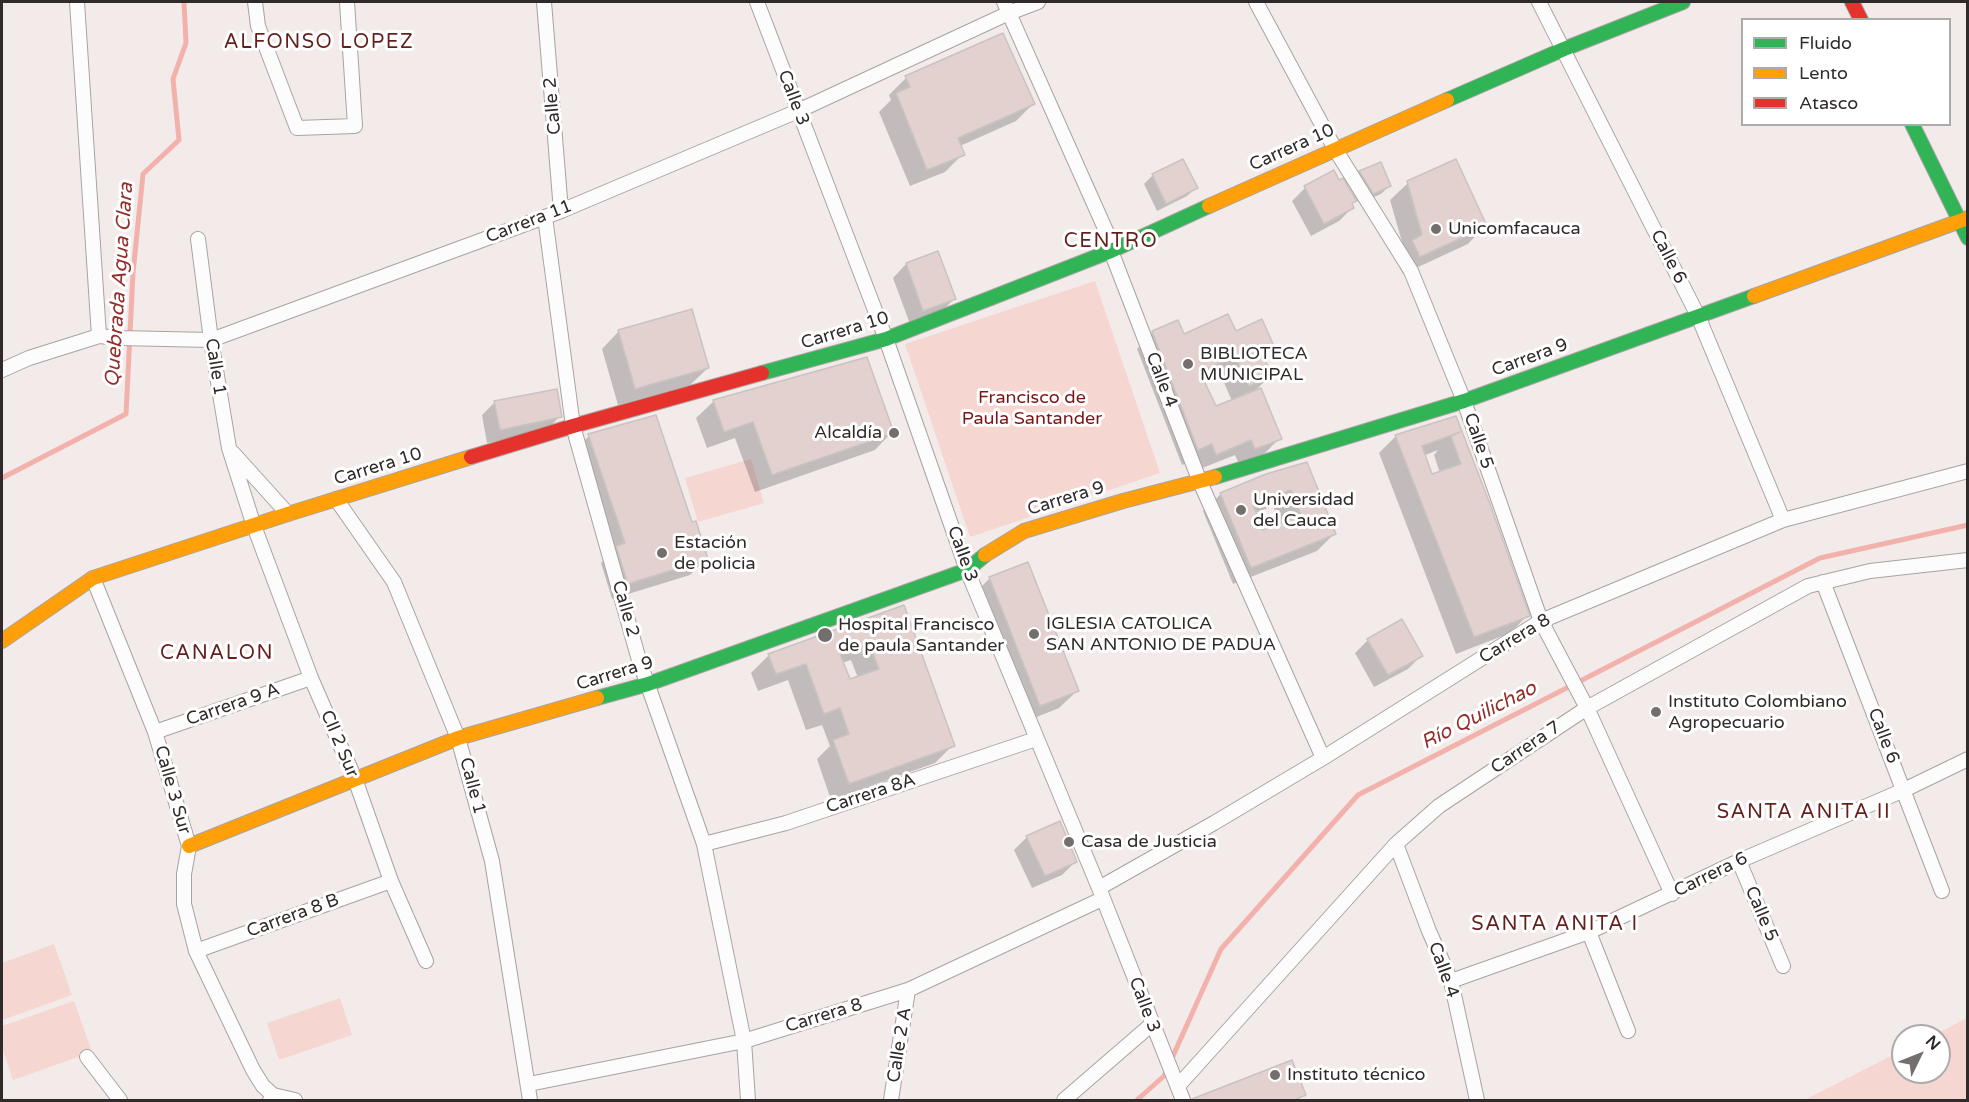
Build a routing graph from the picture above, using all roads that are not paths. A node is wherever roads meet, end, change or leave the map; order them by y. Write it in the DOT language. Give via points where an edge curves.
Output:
graph roads {
  1 [pos="77,2"];
  2 [pos="255,2"];
  3 [pos="347,2"];
  4 [pos="544,2"];
  5 [pos="757,2"];
  6 [pos="1038,2"];
  7 [pos="1256,2"];
  8 [pos="1539,2"];
  9 [pos="1683,2"];
  10 [pos="1852,2"];
  11 [pos="1007,7"];
  12 [pos="1860,18"];
  13 [pos="1564,49"];
  14 [pos="798,111"];
  15 [pos="1913,126"];
  16 [pos="1335,149"];
  17 [pos="561,211"];
  18 [pos="545,217"];
  19 [pos="1963,219"];
  20 [pos="1968,238"];
  21 [pos="198,240"];
  22 [pos="1111,251"];
  23 [pos="1698,316"];
  24 [pos="99,336"];
  25 [pos="886,339"];
  26 [pos="211,340"];
  27 [pos="2,370"];
  28 [pos="1464,401"];
  29 [pos="573,426"];
  30 [pos="229,448"];
  31 [pos="1968,471"];
  32 [pos="1200,482"];
  33 [pos="336,499"];
  34 [pos="288,514"];
  35 [pos="1783,520"];
  36 [pos="254,526"];
  37 [pos="1968,560"];
  38 [pos="967,570"];
  39 [pos="93,578"];
  40 [pos="1823,582"];
  41 [pos="1544,627"];
  42 [pos="2,641"];
  43 [pos="311,678"];
  44 [pos="648,684"];
  45 [pos="1584,702"];
  46 [pos="155,732"];
  47 [pos="458,738"];
  48 [pos="1036,739"];
  49 [pos="1323,758"];
  50 [pos="1968,759"];
  51 [pos="355,779"];
  52 [pos="1904,790"];
  53 [pos="704,844"];
  54 [pos="1396,844"];
  55 [pos="189,846"];
  56 [pos="1739,861"];
  57 [pos="391,881"];
  58 [pos="1942,891"];
  59 [pos="1100,894"];
  60 [pos="1672,894"];
  61 [pos="1589,932"];
  62 [pos="196,951"];
  63 [pos="426,961"];
  64 [pos="1783,966"];
  65 [pos="1451,981"];
  66 [pos="908,990"];
  67 [pos="1154,1031"];
  68 [pos="1628,1031"];
  69 [pos="744,1041"];
  70 [pos="87,1057"];
  71 [pos="1176,1081"];
  72 [pos="529,1084"];
  73 [pos="272,1099"];
  74 [pos="120,1101"];
  75 [pos="295,1101"];
  76 [pos="530,1101"];
  77 [pos="748,1101"];
  78 [pos="891,1101"];
  79 [pos="1064,1101"];
  80 [pos="1183,1101"];
  81 [pos="1477,1101"];
  1 -- 24 [label="street"];
  2 -- 3 [label="street" via="258,26 297,128 355,126"];
  4 -- 17 [label="street, Calle 2"];
  5 -- 14 [label="street, Calle 3"];
  6 -- 11 [label="street, Carrera 11"];
  7 -- 16 [label="street, Calle 5"];
  8 -- 13 [label="street, Calle 6"];
  9 -- 13 [label="street, Carrera 10"];
  10 -- 12 [label="street"];
  11 -- 14 [label="street, Carrera 11"];
  11 -- 22 [label="street, Calle 4" via="1111,242"];
  13 -- 16 [label="street, Carrera 10"];
  13 -- 23 [label="street, Calle 6"];
  14 -- 17 [label="street, Carrera 11"];
  14 -- 25 [label="street, Calle 3"];
  15 -- 19 [label="street"];
  16 -- 22 [label="street, Carrera 10"];
  16 -- 28 [label="street, Calle 5" via="1411,271"];
  17 -- 18 [label="street, Carrera 11"];
  18 -- 26 [label="street, Carrera 11"];
  18 -- 29 [label="street, Calle 2"];
  19 -- 20 [label="street"];
  19 -- 23 [label="street, Carrera 9"];
  21 -- 26 [label="street, Calle 1"];
  22 -- 25 [label="street, Carrera 10"];
  22 -- 32 [label="street, Calle 4"];
  23 -- 28 [label="street, Carrera 9"];
  23 -- 35 [label="street, Calle 6"];
  24 -- 26 [label="street, Carrera 11"];
  24 -- 27 [label="street, Carrera 11"];
  25 -- 29 [label="street, Carrera 10"];
  25 -- 38 [label="street, Calle 3"];
  26 -- 30 [label="street, Calle 1"];
  28 -- 32 [label="street, Carrera 9"];
  28 -- 41 [label="street, Calle 5"];
  29 -- 33 [label="street, Carrera 10"];
  29 -- 44 [label="street, Calle 2"];
  30 -- 34 [label="street"];
  30 -- 36 [label="street, Calle 1"];
  31 -- 35 [label="street, Carrera 8"];
  32 -- 38 [label="street, Carrera 9" via="1024,531"];
  32 -- 49 [label="street, Calle 4"];
  33 -- 34 [label="street, Carrera 10"];
  33 -- 47 [label="street, Calle 1" via="394,582"];
  34 -- 36 [label="street, Carrera 10"];
  35 -- 41 [label="street, Carrera 8"];
  36 -- 39 [label="street, Carrera 10"];
  36 -- 43 [label="street, Cll 2 Sur"];
  37 -- 40 [label="street, Carrera 7" via="1870,571"];
  38 -- 44 [label="street, Carrera 9"];
  38 -- 48 [label="street, Calle 3"];
  39 -- 42 [label="street, Carrera 10"];
  39 -- 46 [label="street, Calle 3 Sur"];
  40 -- 45 [label="street, Carrera 7" via="1808,586"];
  40 -- 52 [label="street, Calle 6"];
  41 -- 45 [label="street, Calle 5"];
  41 -- 49 [label="street, Carrera 8"];
  43 -- 46 [label="street, Carrera 9 A"];
  43 -- 51 [label="street, Cll 2 Sur"];
  44 -- 47 [label="street, Carrera 9"];
  44 -- 53 [label="street, Calle 2"];
  45 -- 54 [label="street, Carrera 7" via="1439,806"];
  45 -- 60 [label="street, Calle 5"];
  46 -- 55 [label="street, Calle 3 Sur"];
  47 -- 51 [label="street, Carrera 9"];
  47 -- 72 [label="street, Calle 1" via="492,861"];
  48 -- 53 [label="street, Carrera 8A" via="786,823"];
  48 -- 59 [label="street, Calle 3"];
  49 -- 59 [label="street, Carrera 8"];
  50 -- 52 [label="street, Carrera 6"];
  51 -- 55 [label="street, Carrera 9"];
  51 -- 57 [label="street, Cll 2 Sur"];
  52 -- 56 [label="street, Carrera 6"];
  52 -- 58 [label="street, Calle 6"];
  53 -- 69 [label="street, Calle 2"];
  54 -- 65 [label="street, Calle 4"];
  54 -- 71 [label="street, Carrera 7"];
  55 -- 62 [label="street, Calle 3 Sur" via="184,904"];
  56 -- 60 [label="street, Carrera 6"];
  56 -- 64 [label="street, Calle 5"];
  57 -- 62 [label="street, Carrera 8 B"];
  57 -- 63 [label="street, Cll 2 Sur"];
  59 -- 66 [label="street, Carrera 8"];
  59 -- 67 [label="street, Calle 3"];
  60 -- 61 [label="street, Carrera 6"];
  61 -- 65 [label="street, Carrera 6"];
  61 -- 68 [label="street"];
  62 -- 73 [label="street, Calle 3 Sur" via="253,1070"];
  65 -- 81 [label="street, Calle 4"];
  66 -- 69 [label="street, Carrera 8"];
  66 -- 78 [label="street, Calle 2 A"];
  67 -- 71 [label="street, Calle 3"];
  67 -- 79 [label="street"];
  69 -- 72 [label="street, Carrera 8"];
  69 -- 77 [label="street, Calle 2"];
  70 -- 74 [label="street"];
  71 -- 80 [label="street, Calle 3"];
  72 -- 76 [label="street, Calle 1"];
  73 -- 75 [label="street"];
}
